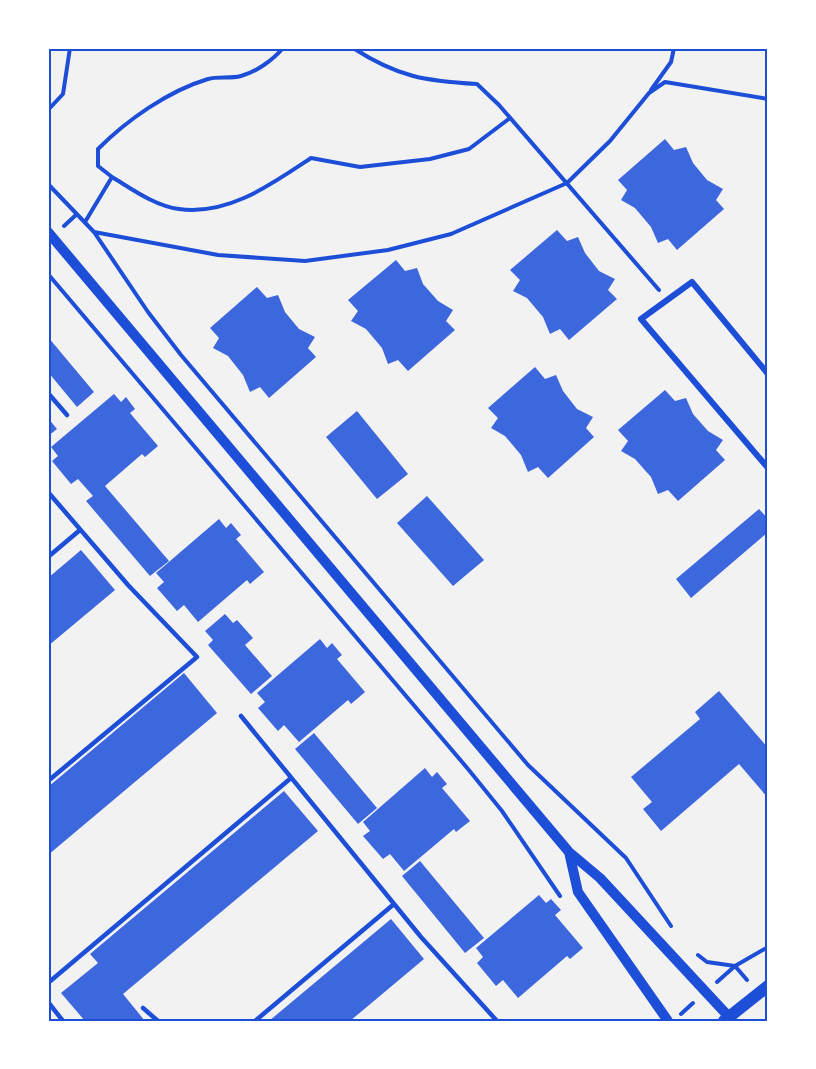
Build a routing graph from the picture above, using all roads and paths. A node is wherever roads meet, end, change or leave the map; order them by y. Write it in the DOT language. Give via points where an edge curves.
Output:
graph roads {
  1 [pos="70,48"];
  2 [pos="283,48"];
  3 [pos="353,48"];
  4 [pos="674,48"];
  5 [pos="649,93"];
  6 [pos="768,99"];
  7 [pos="48,110"];
  8 [pos="510,118"];
  9 [pos="112,177"];
  10 [pos="567,183"];
  11 [pos="48,184"];
  12 [pos="85,222"];
  13 [pos="94,231"];
  14 [pos="48,232"];
  15 [pos="48,274"];
  16 [pos="668,299"];
  17 [pos="768,374"];
  18 [pos="48,393"];
  19 [pos="67,415"];
  20 [pos="768,468"];
  21 [pos="48,492"];
  22 [pos="81,530"];
  23 [pos="48,557"];
  24 [pos="241,716"];
  25 [pos="291,778"];
  26 [pos="48,781"];
  27 [pos="569,852"];
  28 [pos="564,901"];
  29 [pos="394,904"];
  30 [pos="675,933"];
  31 [pos="768,947"];
  32 [pos="690,949"];
  33 [pos="48,983"];
  34 [pos="768,986"];
  35 [pos="48,1002"];
  36 [pos="143,1008"];
  37 [pos="728,1020"];
  38 [pos="63,1021"];
  39 [pos="158,1021"];
  40 [pos="255,1021"];
  41 [pos="497,1021"];
  42 [pos="668,1021"];
  1 -- 7 [label="path" via="63,94"];
  2 -- 9 [label="path" via="274,59 242,76 209,79 155,104 136,118 98,149 98,166"];
  3 -- 8 [label="path" via="379,65 431,82 477,84"];
  4 -- 5 [label="path" via="671,62"];
  5 -- 6 [label="path" via="665,82"];
  5 -- 10 [label="path" via="610,141"];
  8 -- 9 [label="path" via="469,149 430,159 360,167 311,159 282,180 220,206 179,210"];
  8 -- 10 [label="path"];
  9 -- 12 [label="path"];
  10 -- 13 [label="path" via="451,234 388,250 305,261 218,255"];
  10 -- 16 [label="path"];
  11 -- 12 [label="path"];
  12 -- 13 [label="path"];
  13 -- 30 [label="path" via="181,356 528,765 626,858"];
  14 -- 27 [label="street"];
  15 -- 28 [label="path" via="468,769"];
  16 -- 17 [label="street" via="692,282"];
  16 -- 20 [label="street" via="641,319"];
  18 -- 19 [label="lane"];
  21 -- 22 [label="lane"];
  22 -- 23 [label="lane"];
  22 -- 26 [label="lane" via="197,657"];
  24 -- 25 [label="lane"];
  25 -- 29 [label="lane"];
  25 -- 33 [label="lane"];
  27 -- 37 [label="street" via="600,878"];
  27 -- 42 [label="street" via="578,892"];
  29 -- 40 [label="lane"];
  29 -- 41 [label="lane"];
  31 -- 32 [label="path" via="735,966 707,962"];
  34 -- 37 [label="main road"];
  35 -- 38 [label="lane"];
  36 -- 39 [label="lane"];
}
